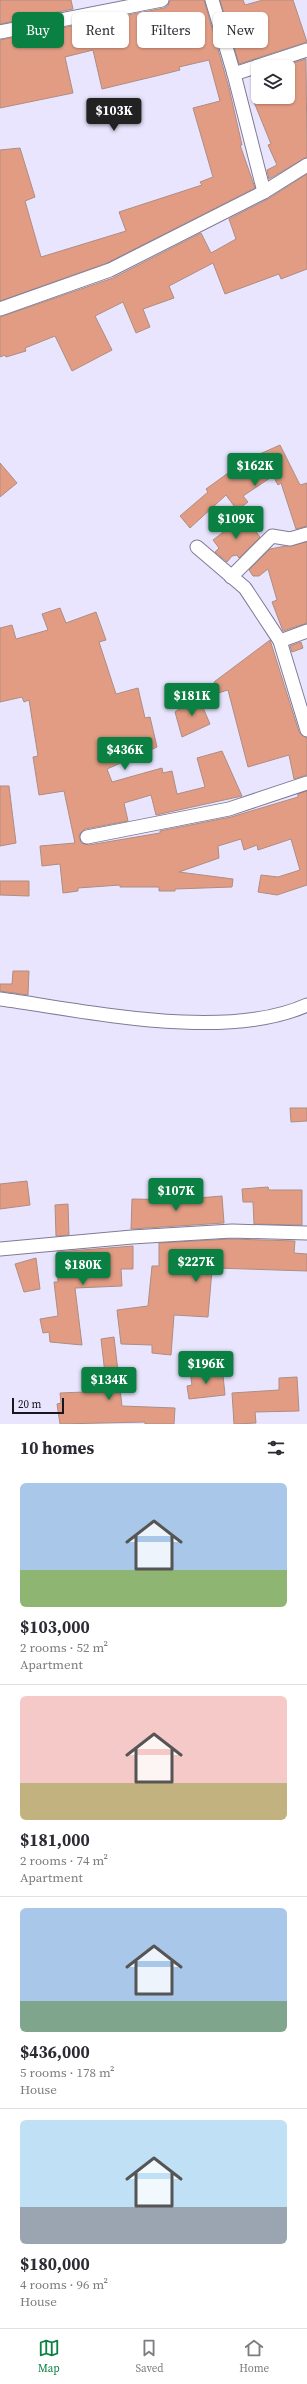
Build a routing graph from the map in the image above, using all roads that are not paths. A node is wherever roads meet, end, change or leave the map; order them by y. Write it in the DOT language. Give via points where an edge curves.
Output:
graph roads {
  1 [pos="162,0"];
  2 [pos="212,0"];
  3 [pos="0,32"];
  4 [pos="307,50"];
  5 [pos="234,74"];
  6 [pos="307,165"];
  7 [pos="264,192"];
  8 [pos="0,309"];
  9 [pos="307,534"];
  10 [pos="197,547"];
  11 [pos="232,577"];
  12 [pos="307,631"];
  13 [pos="280,641"];
  14 [pos="307,730"];
  15 [pos="307,783"];
  16 [pos="86,837"];
  17 [pos="0,999"];
  18 [pos="307,1005"];
  19 [pos="307,1233"];
  20 [pos="0,1249"];
  1 -- 3 [label="street"];
  2 -- 5 [label="street"];
  4 -- 5 [label="street"];
  5 -- 7 [label="street"];
  6 -- 7 [label="street"];
  7 -- 8 [label="street" via="110,270"];
  9 -- 11 [label="street" via="290,539 272,536"];
  10 -- 11 [label="street"];
  11 -- 13 [label="street" via="245,588"];
  12 -- 13 [label="street"];
  13 -- 14 [label="street"];
  15 -- 16 [label="street" via="229,809"];
  17 -- 18 [label="street" via="162,1021 254,1021 291,1012"];
  19 -- 20 [label="street" via="225,1232 132,1237"];
}
